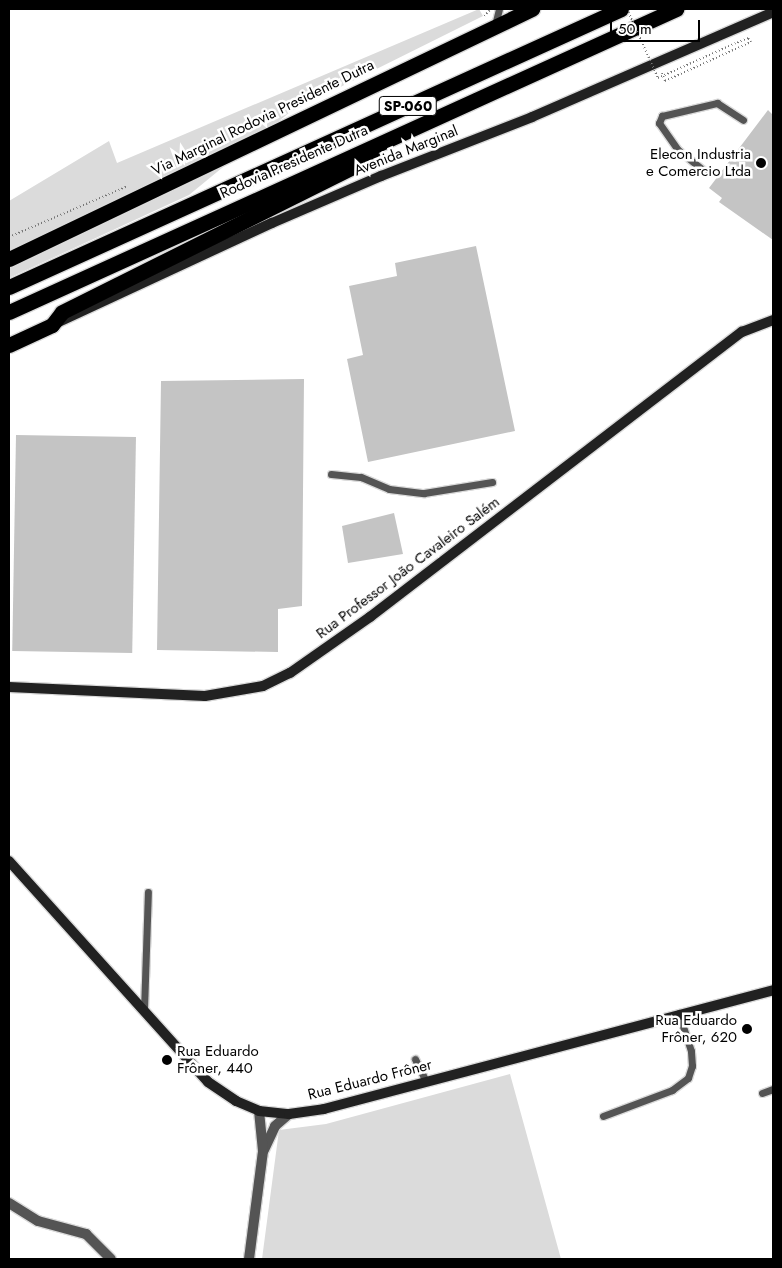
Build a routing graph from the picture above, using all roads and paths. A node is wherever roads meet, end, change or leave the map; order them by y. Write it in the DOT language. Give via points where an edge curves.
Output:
graph roads {
  1 [pos="499,9"];
  2 [pos="532,9"];
  3 [pos="621,9"];
  4 [pos="627,9"];
  5 [pos="676,9"];
  6 [pos="773,12"];
  7 [pos="494,27"];
  8 [pos="658,63"];
  9 [pos="743,120"];
  10 [pos="410,129"];
  11 [pos="703,170"];
  12 [pos="9,259"];
  13 [pos="9,287"];
  14 [pos="9,312"];
  15 [pos="773,320"];
  16 [pos="52,325"];
  17 [pos="9,344"];
  18 [pos="331,474"];
  19 [pos="492,482"];
  20 [pos="9,687"];
  21 [pos="9,862"];
  22 [pos="148,892"];
  23 [pos="773,990"];
  24 [pos="144,1010"];
  25 [pos="679,1013"];
  26 [pos="415,1059"];
  27 [pos="426,1082"];
  28 [pos="773,1090"];
  29 [pos="762,1093"];
  30 [pos="259,1111"];
  31 [pos="289,1114"];
  32 [pos="603,1116"];
  33 [pos="263,1151"];
  34 [pos="9,1203"];
  35 [pos="112,1259"];
  36 [pos="249,1259"];
  1 -- 7 [label="lane"];
  2 -- 7 [label="highway, Via Marginal Rodovia Presidente Dutra"];
  3 -- 13 [label="highway, Rodovia Presidente Dutra / SP-060"];
  4 -- 8 [label="path, bridge" via="658,78 736,43 748,38 751,42 665,80"];
  5 -- 10 [label="highway, Rodovia Presidente Dutra / SP-060"];
  6 -- 8 [label="main road, Avenida Marginal"];
  7 -- 12 [label="highway, Via Marginal Rodovia Presidente Dutra"];
  8 -- 16 [label="main road, Avenida Marginal" via="372,180"];
  9 -- 11 [label="lane" via="717,103 662,116 659,123 678,150"];
  10 -- 14 [label="highway, Rodovia Presidente Dutra / SP-060"];
  10 -- 16 [label="highway" via="386,150 62,312"];
  15 -- 20 [label="main road, Rua Professor João Cavaleiro Salém" via="742,332 370,617 290,673 263,686 205,696"];
  16 -- 17 [label="highway"];
  18 -- 19 [label="lane" via="361,477 389,489 424,493"];
  21 -- 24 [label="main road, Rua Eduardo Frôner"];
  22 -- 24 [label="lane"];
  23 -- 25 [label="main road, Rua Eduardo Frôner"];
  24 -- 30 [label="main road, Rua Eduardo Frôner" via="208,1082 236,1102"];
  25 -- 27 [label="main road, Rua Eduardo Frôner"];
  25 -- 32 [label="lane" via="691,1051 692,1066 688,1078 672,1090"];
  26 -- 27 [label="lane"];
  27 -- 31 [label="main road, Rua Eduardo Frôner" via="324,1109"];
  28 -- 29 [label="lane"];
  30 -- 31 [label="main road, Rua Eduardo Frôner"];
  30 -- 33 [label="street"];
  31 -- 33 [label="street" via="275,1126"];
  33 -- 36 [label="street"];
  34 -- 35 [label="street" via="38,1221 86,1234"];
}
